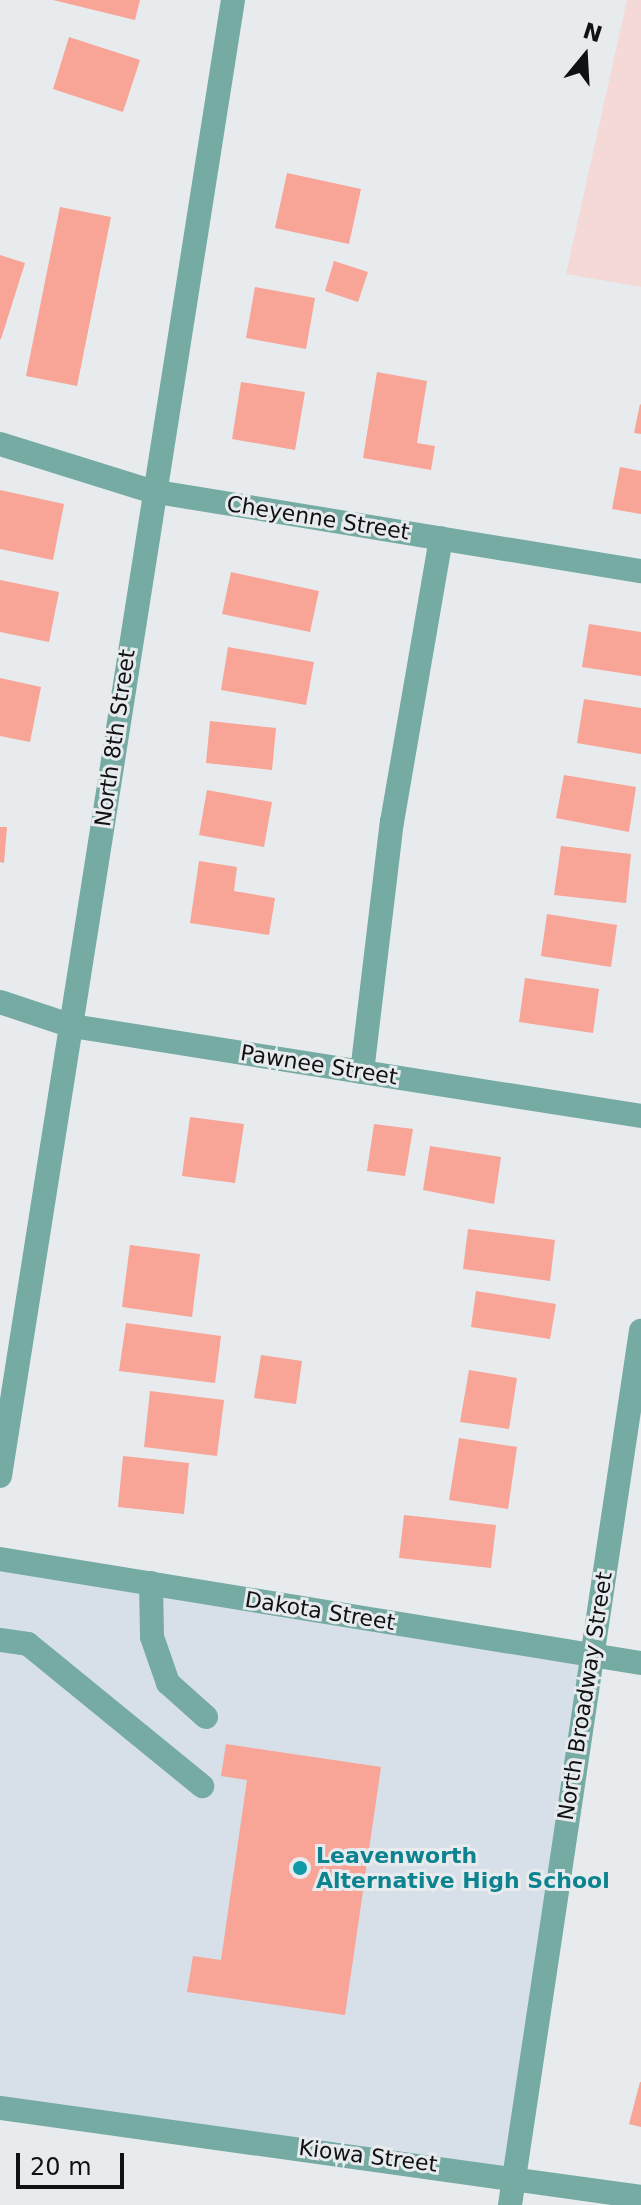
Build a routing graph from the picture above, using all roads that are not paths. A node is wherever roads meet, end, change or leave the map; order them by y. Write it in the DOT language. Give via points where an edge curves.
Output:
graph roads {
  1 [pos="233,0"];
  2 [pos="0,444"];
  3 [pos="151,491"];
  4 [pos="441,538"];
  5 [pos="641,571"];
  6 [pos="0,1002"];
  7 [pos="72,1026"];
  8 [pos="362,1072"];
  9 [pos="641,1116"];
  10 [pos="641,1331"];
  11 [pos="0,1476"];
  12 [pos="0,1559"];
  13 [pos="151,1583"];
  14 [pos="0,1640"];
  15 [pos="591,1655"];
  16 [pos="641,1663"];
  17 [pos="206,1717"];
  18 [pos="202,1786"];
  19 [pos="0,2108"];
  20 [pos="514,2175"];
  21 [pos="641,2197"];
  22 [pos="510,2205"];
  1 -- 3 [label="street, North 8th Street"];
  2 -- 3 [label="street, Cheyenne Street"];
  3 -- 4 [label="street, Cheyenne Street"];
  3 -- 7 [label="street, North 8th Street"];
  4 -- 5 [label="street, Cheyenne Street"];
  4 -- 8 [label="street" via="392,822"];
  6 -- 7 [label="street, Pawnee Street"];
  7 -- 8 [label="street, Pawnee Street"];
  7 -- 11 [label="street, North 8th Street"];
  8 -- 9 [label="street, Pawnee Street"];
  10 -- 15 [label="street, North Broadway Street"];
  12 -- 13 [label="street, Dakota Street"];
  13 -- 15 [label="street, Dakota Street"];
  13 -- 17 [label="street" via="152,1637 168,1683"];
  14 -- 18 [label="street" via="28,1644"];
  15 -- 16 [label="street, Dakota Street"];
  15 -- 20 [label="street, North Broadway Street"];
  19 -- 20 [label="street, Kiowa Street"];
  20 -- 21 [label="street, Kiowa Street"];
  20 -- 22 [label="street, North Broadway Street"];
}
